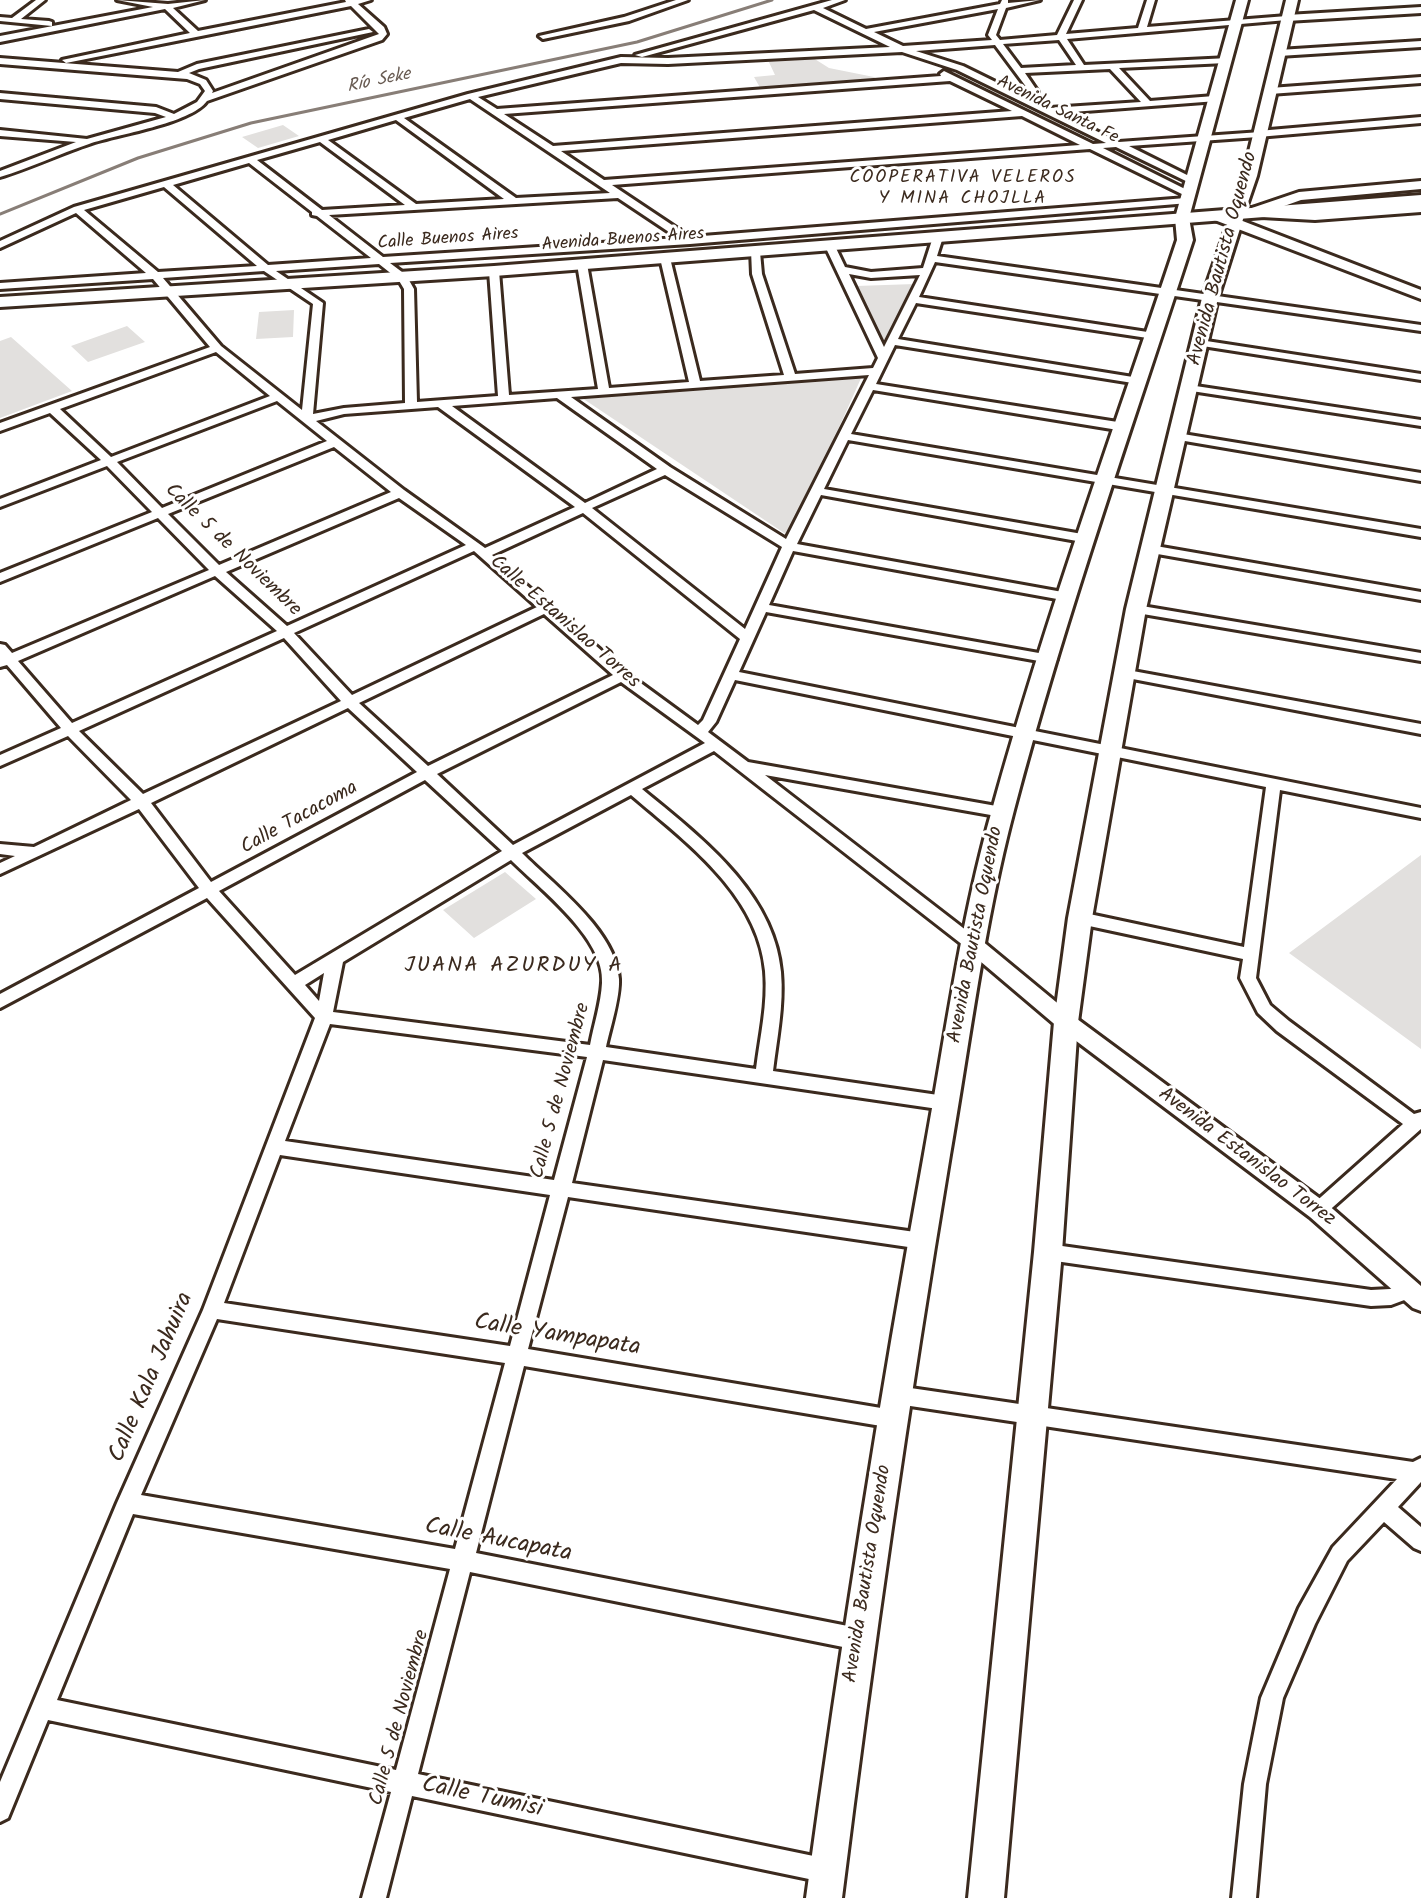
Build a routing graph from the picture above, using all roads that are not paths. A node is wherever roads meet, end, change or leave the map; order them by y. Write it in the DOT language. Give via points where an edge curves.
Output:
graph roads {
  1 [pos="41,0"];
  2 [pos="121,0"];
  3 [pos="201,0"];
  4 [pos="367,0"];
  5 [pos="841,0"];
  6 [pos="1036,0"];
  7 [pos="1078,0"];
  8 [pos="1151,0"];
  9 [pos="1242,0"];
  10 [pos="1292,0"];
  11 [pos="351,1"];
  12 [pos="169,3"];
  13 [pos="678,3"];
  14 [pos="1004,3"];
  15 [pos="813,6"];
  16 [pos="1421,10"];
  17 [pos="1287,18"];
  18 [pos="0,19"];
  19 [pos="14,20"];
  20 [pos="1236,24"];
  21 [pos="66,26"];
  22 [pos="381,29"];
  23 [pos="1142,29"];
  24 [pos="867,31"];
  25 [pos="195,33"];
  26 [pos="543,36"];
  27 [pos="1061,36"];
  28 [pos="0,39"];
  29 [pos="994,41"];
  30 [pos="1421,44"];
  31 [pos="899,48"];
  32 [pos="913,53"];
  33 [pos="1279,53"];
  34 [pos="621,60"];
  35 [pos="1226,60"];
  36 [pos="0,61"];
  37 [pos="46,64"];
  38 [pos="1112,66"];
  39 [pos="1082,68"];
  40 [pos="1020,71"];
  41 [pos="180,75"];
  42 [pos="950,78"];
  43 [pos="1421,80"];
  44 [pos="1270,91"];
  45 [pos="0,96"];
  46 [pos="471,96"];
  47 [pos="204,99"];
  48 [pos="1214,99"];
  49 [pos="1028,101"];
  50 [pos="1147,103"];
  51 [pos="1047,111"];
  52 [pos="496,112"];
  53 [pos="1022,113"];
  54 [pos="175,117"];
  55 [pos="397,117"];
  56 [pos="1421,120"];
  57 [pos="0,133"];
  58 [pos="1258,134"];
  59 [pos="1204,138"];
  60 [pos="321,139"];
  61 [pos="88,141"];
  62 [pos="1118,145"];
  63 [pos="1089,148"];
  64 [pos="551,149"];
  65 [pos="250,159"];
  66 [pos="0,174"];
  67 [pos="604,183"];
  68 [pos="166,184"];
  69 [pos="1421,185"];
  70 [pos="1421,194"];
  71 [pos="620,195"];
  72 [pos="1187,198"];
  73 [pos="1421,200"];
  74 [pos="513,201"];
  75 [pos="414,207"];
  76 [pos="1421,208"];
  77 [pos="77,209"];
  78 [pos="316,213"];
  79 [pos="1240,216"];
  80 [pos="938,237"];
  81 [pos="688,240"];
  82 [pos="0,245"];
  83 [pos="830,246"];
  84 [pos="755,252"];
  85 [pos="711,255"];
  86 [pos="665,258"];
  87 [pos="379,261"];
  88 [pos="582,264"];
  89 [pos="930,265"];
  90 [pos="267,269"];
  91 [pos="844,270"];
  92 [pos="494,271"];
  93 [pos="156,276"];
  94 [pos="402,277"];
  95 [pos="1421,278"];
  96 [pos="288,284"];
  97 [pos="0,286"];
  98 [pos="167,292"];
  99 [pos="1168,292"];
  100 [pos="1421,295"];
  101 [pos="1210,298"];
  102 [pos="913,299"];
  103 [pos="0,302"];
  104 [pos="1421,328"];
  105 [pos="1154,336"];
  106 [pos="894,342"];
  107 [pos="1200,343"];
  108 [pos="217,348"];
  109 [pos="880,365"];
  110 [pos="1421,377"];
  111 [pos="791,378"];
  112 [pos="1139,381"];
  113 [pos="696,386"];
  114 [pos="868,386"];
  115 [pos="1189,388"];
  116 [pos="604,392"];
  117 [pos="560,395"];
  118 [pos="278,397"];
  119 [pos="504,400"];
  120 [pos="441,404"];
  121 [pos="411,406"];
  122 [pos="52,408"];
  123 [pos="307,419"];
  124 [pos="1421,423"];
  125 [pos="0,427"];
  126 [pos="1124,427"];
  127 [pos="845,436"];
  128 [pos="1177,437"];
  129 [pos="335,442"];
  130 [pos="110,462"];
  131 [pos="666,470"];
  132 [pos="1421,477"];
  133 [pos="1107,480"];
  134 [pos="1165,489"];
  135 [pos="817,491"];
  136 [pos="400,493"];
  137 [pos="0,503"];
  138 [pos="584,508"];
  139 [pos="159,514"];
  140 [pos="1421,533"];
  141 [pos="1088,539"];
  142 [pos="789,546"];
  143 [pos="1150,549"];
  144 [pos="479,550"];
  145 [pos="218,572"];
  146 [pos="0,578"];
  147 [pos="1421,596"];
  148 [pos="1068,597"];
  149 [pos="760,607"];
  150 [pos="546,608"];
  151 [pos="1136,609"];
  152 [pos="285,631"];
  153 [pos="746,637"];
  154 [pos="3,657"];
  155 [pos="1421,657"];
  156 [pos="1050,659"];
  157 [pos="1122,673"];
  158 [pos="729,674"];
  159 [pos="622,676"];
  160 [pos="349,701"];
  161 [pos="1421,729"];
  162 [pos="70,730"];
  163 [pos="699,732"];
  164 [pos="1027,735"];
  165 [pos="715,744"];
  166 [pos="1109,751"];
  167 [pos="0,761"];
  168 [pos="743,767"];
  169 [pos="427,773"];
  170 [pos="1274,783"];
  171 [pos="633,789"];
  172 [pos="141,801"];
  173 [pos="1002,812"];
  174 [pos="1421,813"];
  175 [pos="0,849"];
  176 [pos="36,852"];
  177 [pos="512,852"];
  178 [pos="0,869"];
  179 [pos="210,891"];
  180 [pos="1080,918"];
  181 [pos="974,945"];
  182 [pos="1249,954"];
  183 [pos="335,960"];
  184 [pos="293,984"];
  185 [pos="0,1002"];
  186 [pos="324,1017"];
  187 [pos="1066,1022"];
  188 [pos="597,1052"];
  189 [pos="764,1075"];
  190 [pos="945,1103"];
  191 [pos="1418,1121"];
  192 [pos="274,1147"];
  193 [pos="559,1189"];
  194 [pos="1318,1210"];
  195 [pos="922,1241"];
  196 [pos="1048,1252"];
  197 [pos="1414,1295"];
  198 [pos="212,1310"];
  199 [pos="517,1356"];
  200 [pos="895,1407"];
  201 [pos="1031,1413"];
  202 [pos="1419,1470"];
  203 [pos="127,1503"];
  204 [pos="1382,1507"];
  205 [pos="1421,1541"];
  206 [pos="465,1561"];
  207 [pos="858,1639"];
  208 [pos="43,1708"];
  209 [pos="406,1783"];
  210 [pos="0,1809"];
  211 [pos="826,1884"];
  212 [pos="374,1898"];
  213 [pos="986,1898"];
  214 [pos="1244,1898"];
  1 -- 19 [label="street"];
  2 -- 12 [label="street"];
  3 -- 12 [label="street"];
  4 -- 11 [label="street"];
  5 -- 15 [label="street"];
  6 -- 14 [label="street"];
  7 -- 27 [label="street"];
  8 -- 23 [label="street"];
  9 -- 20 [label="main road, Avenida Bautista Oquendo"];
  10 -- 17 [label="main road, Avenida Bautista Oquendo"];
  11 -- 22 [label="street"];
  11 -- 25 [label="street"];
  12 -- 21 [label="street"];
  12 -- 25 [label="street"];
  13 -- 26 [label="street"];
  14 -- 24 [label="street"];
  14 -- 29 [label="street" via="992,31"];
  15 -- 24 [label="street, Avenida Santa Fe"];
  15 -- 34 [label="street"];
  16 -- 17 [label="street"];
  17 -- 20 [label="street"];
  17 -- 33 [label="main road, Avenida Bautista Oquendo"];
  18 -- 19 [label="street"];
  19 -- 21 [label="street"];
  20 -- 23 [label="street"];
  20 -- 35 [label="main road, Avenida Bautista Oquendo"];
  21 -- 28 [label="street"];
  22 -- 41 [label="street" via="197,67"];
  22 -- 47 [label="street" via="379,38"];
  23 -- 27 [label="street"];
  24 -- 31 [label="street, Avenida Santa Fe"];
  25 -- 37 [label="street"];
  27 -- 29 [label="street"];
  27 -- 39 [label="street"];
  29 -- 31 [label="street"];
  29 -- 40 [label="street"];
  30 -- 33 [label="street"];
  31 -- 32 [label="street, Avenida Santa Fe"];
  31 -- 34 [label="street"];
  32 -- 42 [label="street, Avenida Santa Fe"];
  32 -- 49 [label="street, Avenida Santa Fe" via="960,68"];
  33 -- 44 [label="main road, Avenida Bautista Oquendo"];
  34 -- 46 [label="street"];
  35 -- 38 [label="street"];
  35 -- 48 [label="main road, Avenida Bautista Oquendo"];
  36 -- 37 [label="street"];
  37 -- 41 [label="street"];
  38 -- 39 [label="street"];
  38 -- 50 [label="street"];
  39 -- 40 [label="street"];
  40 -- 49 [label="street" via="1034,92"];
  41 -- 47 [label="street" via="203,82 209,91"];
  42 -- 52 [label="street"];
  42 -- 53 [label="street, Avenida Santa Fe"];
  43 -- 44 [label="street"];
  44 -- 58 [label="main road, Avenida Bautista Oquendo"];
  45 -- 54 [label="street" via="156,110"];
  46 -- 52 [label="street"];
  46 -- 55 [label="street"];
  47 -- 54 [label="street"];
  48 -- 50 [label="street"];
  48 -- 59 [label="main road, Avenida Bautista Oquendo"];
  49 -- 51 [label="street, Avenida Santa Fe"];
  50 -- 51 [label="street"];
  51 -- 62 [label="street, Avenida Santa Fe"];
  52 -- 64 [label="street"];
  53 -- 63 [label="street, Avenida Santa Fe"];
  53 -- 64 [label="street"];
  54 -- 61 [label="street"];
  55 -- 60 [label="street"];
  55 -- 74 [label="street"];
  56 -- 58 [label="street"];
  57 -- 61 [label="street"];
  58 -- 59 [label="street"];
  58 -- 79 [label="main road, Avenida Bautista Oquendo"];
  59 -- 62 [label="street"];
  59 -- 72 [label="main road, Avenida Bautista Oquendo"];
  60 -- 65 [label="street"];
  60 -- 75 [label="street"];
  61 -- 66 [label="street"];
  62 -- 63 [label="street"];
  62 -- 72 [label="street, Avenida Santa Fe"];
  63 -- 67 [label="street"];
  63 -- 72 [label="street, Avenida Santa Fe"];
  64 -- 67 [label="street"];
  65 -- 68 [label="street"];
  65 -- 78 [label="street"];
  67 -- 71 [label="street"];
  68 -- 77 [label="street"];
  68 -- 90 [label="street"];
  69 -- 79 [label="main road, Avenida Buenos Aires" via="1299,196"];
  70 -- 79 [label="highway, Avenida Buenos Aires"];
  71 -- 74 [label="street"];
  71 -- 81 [label="street"];
  72 -- 79 [label="highway, Avenida Buenos Aires" via="1216,215"];
  72 -- 80 [label="highway, Avenida Buenos Aires"];
  72 -- 81 [label="street, Calle Buenos Aires"];
  72 -- 99 [label="main road, Avenida Bautista Oquendo" via="1185,240"];
  73 -- 79 [label="highway, Avenida Buenos Aires"];
  74 -- 75 [label="street"];
  75 -- 78 [label="street"];
  76 -- 79 [label="main road, Avenida Buenos Aires"];
  77 -- 82 [label="street"];
  77 -- 93 [label="street, Calle Estanislao Torres"];
  78 -- 87 [label="street"];
  79 -- 95 [label="main road"];
  79 -- 100 [label="main road"];
  79 -- 101 [label="main road, Avenida Bautista Oquendo"];
  80 -- 83 [label="highway, Avenida Buenos Aires"];
  80 -- 89 [label="street"];
  81 -- 85 [label="street"];
  81 -- 87 [label="street, Calle Buenos Aires"];
  83 -- 84 [label="highway, Avenida Buenos Aires"];
  83 -- 91 [label="street"];
  84 -- 85 [label="highway, Avenida Buenos Aires"];
  84 -- 111 [label="street" via="757,274"];
  85 -- 86 [label="highway, Avenida Buenos Aires"];
  86 -- 88 [label="highway, Avenida Buenos Aires"];
  86 -- 113 [label="street"];
  87 -- 90 [label="street, Calle Buenos Aires"];
  87 -- 94 [label="street"];
  88 -- 92 [label="highway, Avenida Buenos Aires"];
  88 -- 116 [label="street"];
  89 -- 91 [label="street" via="871,275"];
  89 -- 99 [label="street"];
  89 -- 102 [label="street"];
  90 -- 93 [label="street, Calle Buenos Aires"];
  90 -- 96 [label="street"];
  91 -- 109 [label="street"];
  92 -- 94 [label="highway, Avenida Buenos Aires"];
  92 -- 119 [label="street"];
  93 -- 97 [label="street, Calle Buenos Aires"];
  93 -- 98 [label="street, Calle Estanislao Torres"];
  94 -- 96 [label="highway, Avenida Buenos Aires"];
  94 -- 121 [label="street" via="409,289"];
  96 -- 98 [label="highway, Avenida Buenos Aires"];
  96 -- 123 [label="street" via="318,303"];
  98 -- 103 [label="highway, Avenida Buenos Aires"];
  98 -- 108 [label="street, Calle Estanislao Torres"];
  99 -- 101 [label="street"];
  99 -- 105 [label="main road, Avenida Bautista Oquendo"];
  101 -- 104 [label="street"];
  101 -- 107 [label="main road, Avenida Bautista Oquendo"];
  102 -- 105 [label="street"];
  102 -- 106 [label="street"];
  105 -- 112 [label="main road, Avenida Bautista Oquendo"];
  106 -- 109 [label="street"];
  106 -- 112 [label="street"];
  107 -- 110 [label="street"];
  107 -- 115 [label="main road, Avenida Bautista Oquendo"];
  108 -- 118 [label="street, Calle Estanislao Torres"];
  108 -- 122 [label="street"];
  109 -- 111 [label="street"];
  109 -- 114 [label="street"];
  111 -- 113 [label="street"];
  112 -- 126 [label="main road, Avenida Bautista Oquendo"];
  113 -- 116 [label="street"];
  114 -- 126 [label="street"];
  114 -- 127 [label="street"];
  115 -- 124 [label="street"];
  115 -- 128 [label="main road, Avenida Bautista Oquendo"];
  116 -- 117 [label="street"];
  117 -- 119 [label="street"];
  117 -- 131 [label="street"];
  118 -- 123 [label="street, Calle Estanislao Torres"];
  118 -- 130 [label="street"];
  119 -- 120 [label="street"];
  120 -- 121 [label="street"];
  120 -- 138 [label="street"];
  121 -- 123 [label="street"];
  122 -- 125 [label="street"];
  122 -- 130 [label="street, Calle 5 de Noviembre"];
  123 -- 129 [label="street, Calle Estanislao Torres"];
  126 -- 133 [label="main road, Avenida Bautista Oquendo"];
  127 -- 133 [label="street"];
  127 -- 135 [label="street"];
  128 -- 132 [label="street"];
  128 -- 134 [label="main road, Avenida Bautista Oquendo"];
  129 -- 136 [label="street, Calle Estanislao Torres"];
  129 -- 139 [label="street"];
  130 -- 137 [label="street"];
  130 -- 139 [label="street, Calle 5 de Noviembre"];
  131 -- 138 [label="street"];
  131 -- 142 [label="street"];
  133 -- 134 [label="street"];
  133 -- 141 [label="main road, Avenida Bautista Oquendo"];
  134 -- 140 [label="street"];
  134 -- 143 [label="main road, Avenida Bautista Oquendo"];
  135 -- 141 [label="street"];
  135 -- 142 [label="street"];
  136 -- 144 [label="street, Calle Estanislao Torres"];
  136 -- 145 [label="street"];
  138 -- 144 [label="street"];
  138 -- 153 [label="street"];
  139 -- 145 [label="street, Calle 5 de Noviembre"];
  139 -- 146 [label="street"];
  141 -- 148 [label="main road, Avenida Bautista Oquendo"];
  142 -- 148 [label="street"];
  142 -- 149 [label="street"];
  143 -- 147 [label="street"];
  143 -- 151 [label="main road, Avenida Bautista Oquendo"];
  144 -- 150 [label="street, Calle Estanislao Torres"];
  144 -- 152 [label="street"];
  145 -- 152 [label="street, Calle 5 de Noviembre"];
  145 -- 154 [label="street"];
  148 -- 156 [label="main road, Avenida Bautista Oquendo"];
  149 -- 153 [label="street"];
  149 -- 156 [label="street"];
  150 -- 159 [label="street, Calle Estanislao Torres"];
  150 -- 160 [label="street"];
  151 -- 155 [label="street"];
  151 -- 157 [label="main road, Avenida Bautista Oquendo"];
  152 -- 160 [label="street, Calle 5 de Noviembre"];
  152 -- 162 [label="street"];
  153 -- 158 [label="street"];
  154 -- 162 [label="street"];
  156 -- 164 [label="main road, Avenida Bautista Oquendo"];
  157 -- 161 [label="street"];
  157 -- 166 [label="main road, Avenida Bautista Oquendo"];
  158 -- 163 [label="street" via="709,722"];
  158 -- 164 [label="street"];
  159 -- 163 [label="street, Calle Estanislao Torres"];
  159 -- 169 [label="street, Calle Tacacoma"];
  160 -- 169 [label="street, Calle 5 de Noviembre"];
  160 -- 172 [label="street"];
  162 -- 167 [label="street"];
  162 -- 172 [label="street"];
  163 -- 165 [label="street, Calle Estanislao Torres"];
  164 -- 166 [label="street"];
  164 -- 173 [label="main road, Avenida Bautista Oquendo"];
  165 -- 168 [label="street, Calle Estanislao Torres"];
  165 -- 171 [label="street"];
  166 -- 170 [label="street"];
  166 -- 180 [label="main road, Avenida Bautista Oquendo"];
  168 -- 173 [label="street"];
  168 -- 181 [label="street, Calle Estanislao Torres"];
  169 -- 177 [label="street, Calle 5 de Noviembre"];
  169 -- 179 [label="street, Calle Tacacoma"];
  170 -- 174 [label="street"];
  170 -- 182 [label="street"];
  171 -- 177 [label="street"];
  171 -- 189 [label="street" via="702,849 759,922 771,959 773,996"];
  172 -- 176 [label="street"];
  172 -- 179 [label="street"];
  173 -- 181 [label="main road, Avenida Bautista Oquendo"];
  175 -- 176 [label="street"];
  176 -- 178 [label="street"];
  177 -- 183 [label="street"];
  177 -- 188 [label="street, Calle 5 de Noviembre" via="584,923 604,953 611,980"];
  179 -- 184 [label="street"];
  179 -- 185 [label="street, Calle Tacacoma"];
  180 -- 182 [label="street"];
  180 -- 187 [label="main road, Avenida Bautista Oquendo"];
  181 -- 187 [label="street, Calle Estanislao Torres"];
  181 -- 190 [label="main road, Avenida Bautista Oquendo"];
  182 -- 191 [label="street" via="1248,978 1264,1009"];
  183 -- 184 [label="street"];
  183 -- 186 [label="street, Calle Kala Jahuira"];
  184 -- 186 [label="street"];
  186 -- 188 [label="street"];
  186 -- 192 [label="street, Calle Kala Jahuira"];
  187 -- 194 [label="street, Avenida Estanislao Torrez"];
  187 -- 196 [label="main road, Avenida Bautista Oquendo"];
  188 -- 189 [label="street"];
  188 -- 193 [label="street, Calle 5 de Noviembre"];
  189 -- 190 [label="street"];
  190 -- 195 [label="main road, Avenida Bautista Oquendo"];
  191 -- 194 [label="street"];
  192 -- 193 [label="street"];
  192 -- 198 [label="street, Calle Kala Jahuira"];
  193 -- 195 [label="street"];
  193 -- 199 [label="street, Calle 5 de Noviembre"];
  194 -- 197 [label="street, Avenida Estanislao Torrez"];
  195 -- 200 [label="main road, Avenida Bautista Oquendo"];
  196 -- 197 [label="street" via="1371,1298"];
  196 -- 201 [label="main road, Avenida Bautista Oquendo"];
  198 -- 199 [label="street, Calle Yampapata"];
  198 -- 203 [label="street, Calle Kala Jahuira"];
  199 -- 200 [label="street, Calle Yampapata"];
  199 -- 206 [label="street, Calle 5 de Noviembre"];
  200 -- 201 [label="street, Calle Yampapata"];
  200 -- 207 [label="main road, Avenida Bautista Oquendo"];
  201 -- 202 [label="street, Calle Yampapata"];
  201 -- 213 [label="main road, Avenida Bautista Oquendo"];
  202 -- 204 [label="street"];
  203 -- 206 [label="street, Calle Aucapata"];
  203 -- 208 [label="street, Calle Kala Jahuira"];
  204 -- 205 [label="street"];
  204 -- 214 [label="street" via="1340,1554 1272,1698 1255,1784"];
  206 -- 207 [label="street, Calle Aucapata"];
  206 -- 209 [label="street, Calle 5 de Noviembre"];
  207 -- 211 [label="main road, Avenida Bautista Oquendo"];
  208 -- 209 [label="street, Calle Tumisi"];
  208 -- 210 [label="street, Calle Kala Jahuira"];
  209 -- 211 [label="street, Calle Tumisi"];
  209 -- 212 [label="street, Calle 5 de Noviembre"];
}
